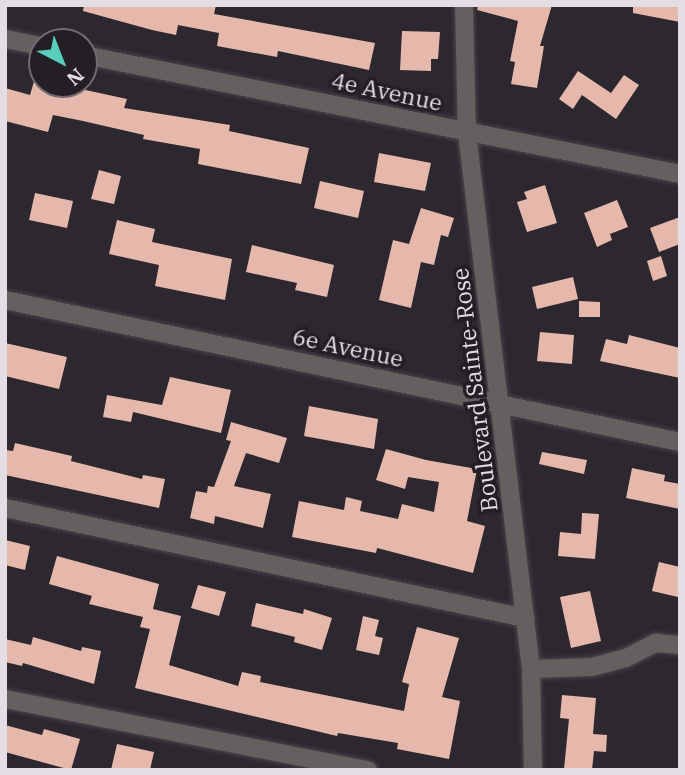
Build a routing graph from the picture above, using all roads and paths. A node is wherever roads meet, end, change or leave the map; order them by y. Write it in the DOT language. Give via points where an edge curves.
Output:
graph roads {
  1 [pos="464,5"];
  2 [pos="5,38"];
  3 [pos="28,43"];
  4 [pos="98,58"];
  5 [pos="467,133"];
  6 [pos="680,174"];
  7 [pos="5,300"];
  8 [pos="501,405"];
  9 [pos="680,442"];
  10 [pos="5,508"];
  11 [pos="525,618"];
  12 [pos="680,645"];
  13 [pos="531,669"];
  14 [pos="5,699"];
  15 [pos="368,770"];
  16 [pos="533,770"];
  1 -- 5 [label="street, Boulevard Sainte-Rose"];
  2 -- 3 [label="street"];
  4 -- 5 [label="street, 4e Avenue"];
  5 -- 6 [label="street, 4e Avenue"];
  5 -- 8 [label="street, Boulevard Sainte-Rose"];
  7 -- 8 [label="street, 6e Avenue"];
  8 -- 9 [label="street, 6e Avenue"];
  8 -- 11 [label="street, Boulevard Sainte-Rose"];
  10 -- 11 [label="street"];
  11 -- 13 [label="street, Boulevard Sainte-Rose"];
  12 -- 13 [label="street" via="656,643 626,658 592,667"];
  13 -- 16 [label="street, Boulevard Sainte-Rose"];
  14 -- 15 [label="street"];
}
